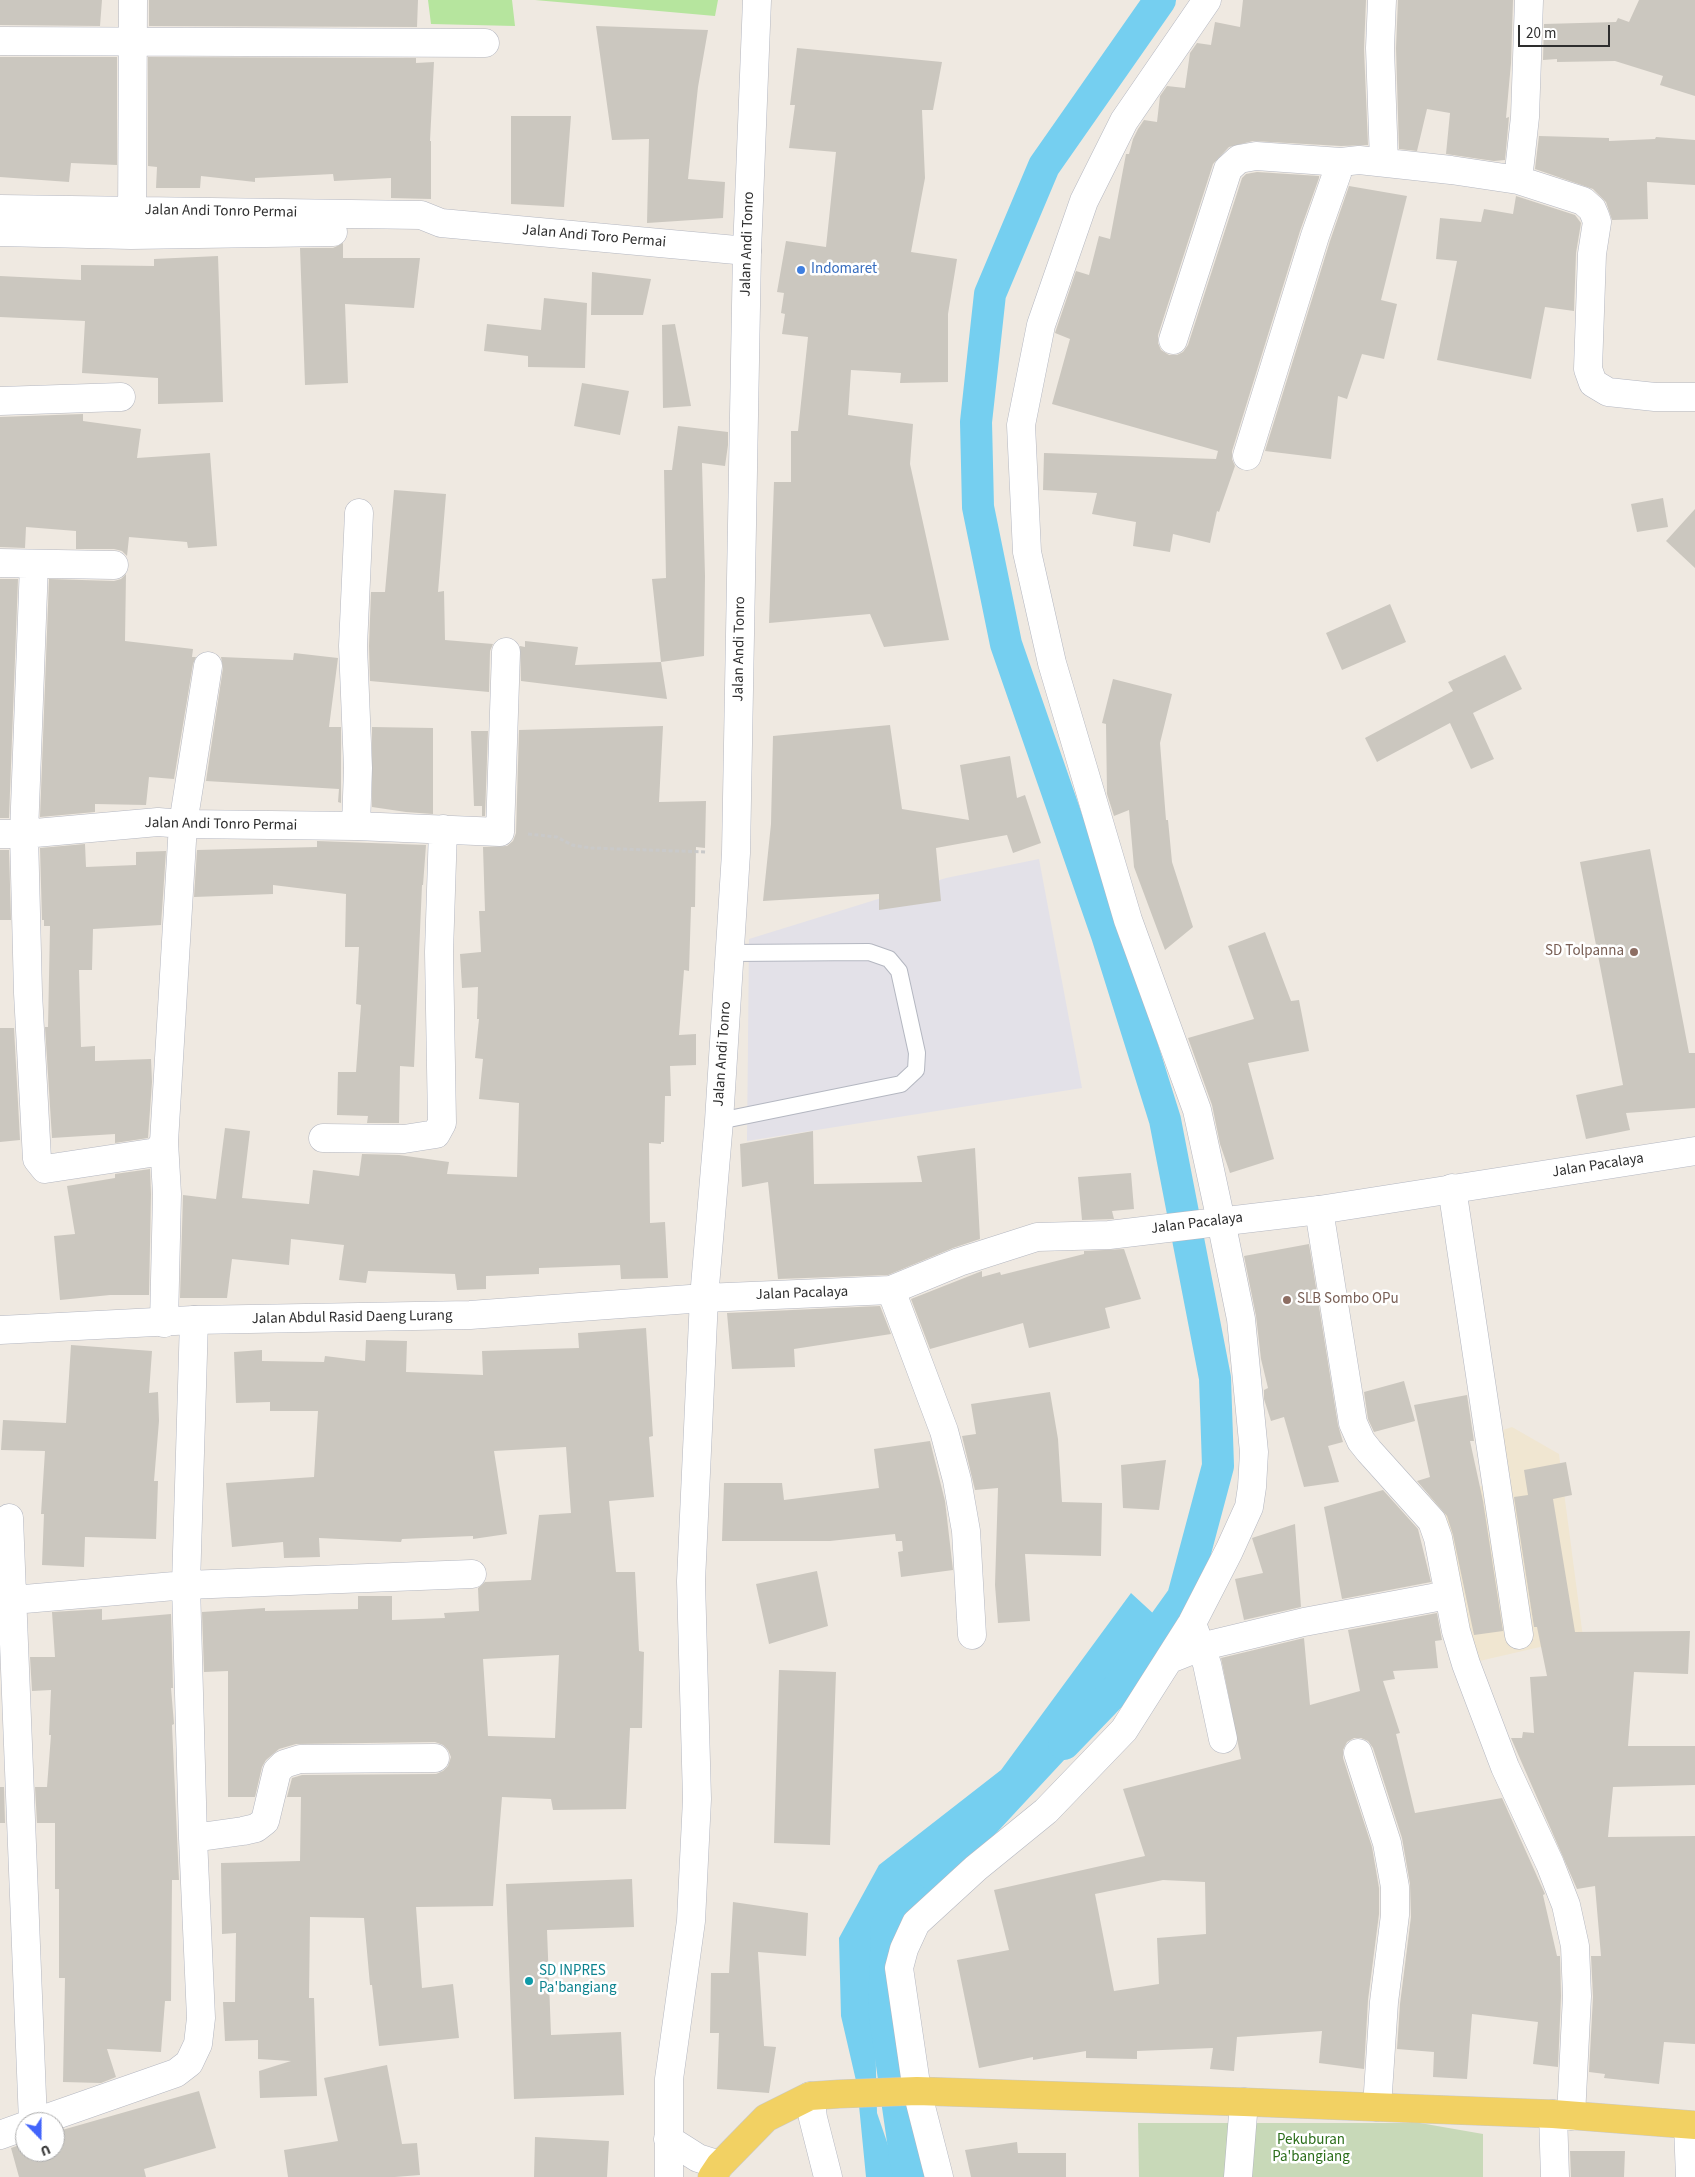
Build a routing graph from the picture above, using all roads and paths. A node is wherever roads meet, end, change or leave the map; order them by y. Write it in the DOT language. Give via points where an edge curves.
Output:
graph roads {
  1 [pos="133,0"];
  2 [pos="757,0"];
  3 [pos="1207,0"];
  4 [pos="1382,0"];
  5 [pos="1529,0"];
  6 [pos="0,41"];
  7 [pos="133,41"];
  8 [pos="485,43"];
  9 [pos="1340,162"];
  10 [pos="1384,162"];
  11 [pos="1518,180"];
  12 [pos="0,209"];
  13 [pos="132,223"];
  14 [pos="429,227"];
  15 [pos="0,232"];
  16 [pos="747,251"];
  17 [pos="1173,340"];
  18 [pos="121,397"];
  19 [pos="1695,397"];
  20 [pos="0,401"];
  21 [pos="1247,456"];
  22 [pos="359,513"];
  23 [pos="0,563"];
  24 [pos="34,564"];
  25 [pos="114,565"];
  26 [pos="506,652"];
  27 [pos="208,666"];
  28 [pos="183,824"];
  29 [pos="356,826"];
  30 [pos="443,829"];
  31 [pos="500,832"];
  32 [pos="12,834"];
  33 [pos="736,853"];
  34 [pos="730,953"];
  35 [pos="719,1121"];
  36 [pos="323,1138"];
  37 [pos="164,1142"];
  38 [pos="1695,1151"];
  39 [pos="1452,1188"];
  40 [pos="1319,1210"];
  41 [pos="1209,1222"];
  42 [pos="891,1290"];
  43 [pos="704,1298"];
  44 [pos="194,1320"];
  45 [pos="164,1323"];
  46 [pos="0,1330"];
  47 [pos="10,1518"];
  48 [pos="472,1574"];
  49 [pos="186,1584"];
  50 [pos="1448,1595"];
  51 [pos="7,1602"];
  52 [pos="1196,1635"];
  53 [pos="1519,1635"];
  54 [pos="972,1636"];
  55 [pos="1223,1739"];
  56 [pos="1358,1753"];
  57 [pos="435,1758"];
  58 [pos="193,1838"];
  59 [pos="910,2091"];
  60 [pos="810,2096"];
  61 [pos="1244,2102"];
  62 [pos="1378,2107"];
  63 [pos="33,2112"];
  64 [pos="63,2112"];
  65 [pos="1562,2115"];
  66 [pos="1692,2125"];
  67 [pos="15,2130"];
  68 [pos="0,2135"];
  69 [pos="668,2139"];
  70 [pos="716,2171"];
  71 [pos="669,2177"];
  72 [pos="828,2177"];
  73 [pos="939,2177"];
  74 [pos="1238,2177"];
  75 [pos="1555,2177"];
  76 [pos="1690,2177"];
  1 -- 7 [label="street"];
  2 -- 16 [label="street, Jalan Andi Tonro"];
  3 -- 41 [label="street" via="1124,121 1084,201 1041,325 1021,425 1027,552 1052,664 1128,920 1197,1110"];
  4 -- 10 [label="street" via="1380,48"];
  5 -- 11 [label="street" via="1525,117"];
  6 -- 7 [label="street"];
  7 -- 8 [label="street"];
  7 -- 13 [label="street"];
  9 -- 10 [label="street"];
  9 -- 17 [label="street" via="1256,156 1239,159 1228,169"];
  9 -- 21 [label="street"];
  10 -- 11 [label="street"];
  11 -- 19 [label="street" via="1583,201 1595,216 1588,369 1593,383 1608,392"];
  12 -- 13 [label="street, Jalan Andi Tonro Permai"];
  13 -- 14 [label="street, Jalan Andi Tonro Permai" via="421,215"];
  13 -- 15 [label="street, Jalan Andi Tonro Permai"];
  14 -- 16 [label="street, Jalan Andi Toro Permai"];
  16 -- 33 [label="street, Jalan Andi Tonro"];
  18 -- 20 [label="street"];
  22 -- 29 [label="street" via="354,646 358,768"];
  23 -- 24 [label="street"];
  24 -- 25 [label="street"];
  24 -- 32 [label="street"];
  26 -- 31 [label="street"];
  27 -- 28 [label="street"];
  28 -- 29 [label="street, Jalan Andi Tonro Permai"];
  28 -- 32 [label="street, Jalan Andi Tonro Permai" via="158,822"];
  28 -- 37 [label="street"];
  29 -- 30 [label="street, Jalan Andi Tonro Permai"];
  30 -- 31 [label="street, Jalan Andi Tonro Permai"];
  30 -- 36 [label="street" via="439,952 442,1123 436,1134 412,1138"];
  31 -- 33 [label="path" via="557,837 572,845 591,848"];
  32 -- 37 [label="street" via="28,992 37,1159 45,1169 157,1152"];
  33 -- 34 [label="street, Jalan Andi Tonro"];
  34 -- 35 [label="street, Jalan Andi Tonro"];
  34 -- 35 [label="lane" via="869,952 889,959 899,971 916,1053 916,1070 901,1084"];
  35 -- 43 [label="street, Jalan Andi Tonro"];
  37 -- 45 [label="street" via="167,1194"];
  38 -- 39 [label="street, Jalan Pacalaya"];
  39 -- 40 [label="street, Jalan Pacalaya"];
  39 -- 53 [label="street"];
  40 -- 41 [label="street, Jalan Pacalaya"];
  40 -- 50 [label="street" via="1353,1423 1369,1451 1432,1521"];
  41 -- 42 [label="street, Jalan Pacalaya" via="1109,1235 1037,1237 959,1262"];
  41 -- 52 [label="street" via="1241,1319 1254,1469 1248,1507"];
  42 -- 43 [label="street, Jalan Pacalaya"];
  42 -- 54 [label="street" via="944,1430 957,1480 966,1531"];
  43 -- 44 [label="street, Jalan Abdul Rasid Daeng Lurang" via="470,1316"];
  43 -- 69 [label="street, Jalan Andi Tonro" via="692,1581 696,1808 691,1921 669,2079"];
  44 -- 45 [label="street, Jalan Abdul Rasid Daeng Lurang"];
  44 -- 49 [label="street"];
  45 -- 46 [label="street, Jalan Abdul Rasid Daeng Lurang"];
  47 -- 51 [label="street"];
  48 -- 49 [label="street"];
  49 -- 51 [label="street"];
  49 -- 58 [label="street"];
  50 -- 52 [label="street" via="1304,1622"];
  50 -- 65 [label="street" via="1464,1656 1505,1767 1566,1905 1575,1946 1577,1996"];
  51 -- 63 [label="street"];
  52 -- 55 [label="street" via="1214,1690"];
  52 -- 59 [label="street" via="1170,1659 1124,1730 1046,1811 976,1868 916,1923 899,1968"];
  56 -- 62 [label="street" via="1387,1844 1395,1887"];
  57 -- 58 [label="street" via="300,1760 284,1764 276,1771 265,1821 256,1828"];
  58 -- 64 [label="street" via="201,2018 198,2044 189,2063 176,2073"];
  59 -- 60 [label="main road"];
  59 -- 61 [label="main road"];
  59 -- 73 [label="street"];
  60 -- 70 [label="main road" via="766,2118"];
  60 -- 72 [label="street"];
  61 -- 62 [label="main road"];
  61 -- 74 [label="street"];
  62 -- 65 [label="main road"];
  65 -- 66 [label="main road"];
  65 -- 75 [label="street"];
  66 -- 76 [label="street"];
  67 -- 68 [label="street"];
  69 -- 70 [label="street"];
  69 -- 71 [label="street, Jalan Andi Tonro"];
}
